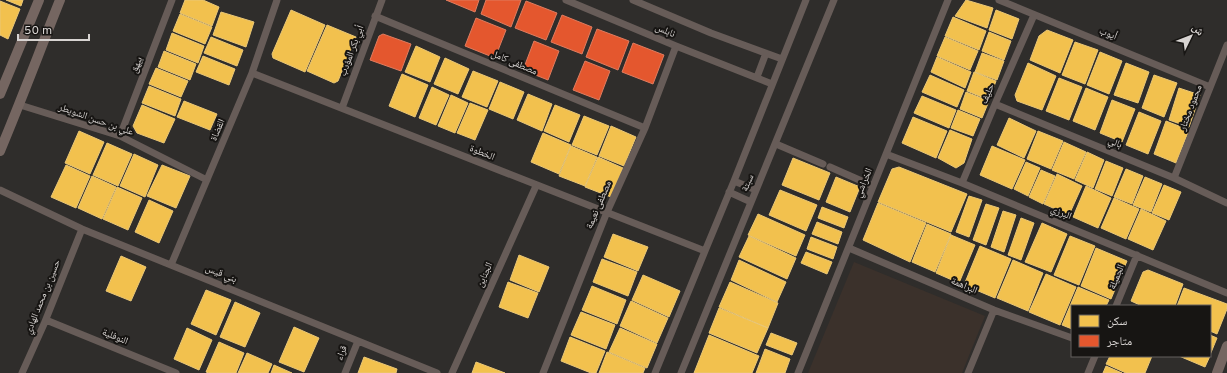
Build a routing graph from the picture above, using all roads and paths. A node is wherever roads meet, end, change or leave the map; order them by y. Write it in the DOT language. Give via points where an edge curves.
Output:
graph roads {
  1 [pos="39,0"];
  2 [pos="60,0"];
  3 [pos="172,0"];
  4 [pos="277,0"];
  5 [pos="382,0"];
  6 [pos="566,0"];
  7 [pos="806,0"];
  8 [pos="834,0"];
  9 [pos="948,0"];
  10 [pos="999,0"];
  11 [pos="637,1"];
  12 [pos="1034,15"];
  13 [pos="375,16"];
  14 [pos="1227,45"];
  15 [pos="676,46"];
  16 [pos="766,53"];
  17 [pos="782,59"];
  18 [pos="252,73"];
  19 [pos="757,78"];
  20 [pos="772,84"];
  21 [pos="1210,86"];
  22 [pos="0,94"];
  23 [pos="995,104"];
  24 [pos="20,105"];
  25 [pos="342,108"];
  26 [pos="645,128"];
  27 [pos="120,136"];
  28 [pos="776,144"];
  29 [pos="0,151"];
  30 [pos="886,154"];
  31 [pos="1174,178"];
  32 [pos="207,180"];
  33 [pos="734,181"];
  34 [pos="962,183"];
  35 [pos="536,186"];
  36 [pos="872,186"];
  37 [pos="0,190"];
  38 [pos="756,190"];
  39 [pos="729,192"];
  40 [pos="751,202"];
  41 [pos="1227,203"];
  42 [pos="607,212"];
  43 [pos="82,229"];
  44 [pos="849,248"];
  45 [pos="705,251"];
  46 [pos="1137,255"];
  47 [pos="171,265"];
  48 [pos="1227,293"];
  49 [pos="1116,305"];
  50 [pos="994,310"];
  51 [pos="46,320"];
  52 [pos="1071,338"];
  53 [pos="358,341"];
  54 [pos="1227,346"];
  55 [pos="1095,357"];
  56 [pos="22,373"];
  57 [pos="176,373"];
  58 [pos="345,373"];
  59 [pos="437,373"];
  60 [pos="452,373"];
  61 [pos="543,373"];
  62 [pos="655,373"];
  63 [pos="681,373"];
  64 [pos="798,373"];
  65 [pos="968,373"];
  66 [pos="1088,373"];
  67 [pos="1217,373"];
  1 -- 22 [label="street"];
  2 -- 24 [label="street"];
  3 -- 27 [label="street, بيهق"];
  4 -- 18 [label="street, القضاة"];
  5 -- 13 [label="street, أبي بكر المؤدب"];
  6 -- 15 [label="street, نابلس"];
  7 -- 17 [label="street, سبتة"];
  8 -- 28 [label="street, سبتة"];
  9 -- 30 [label="street, الخراشي"];
  10 -- 12 [label="street, أيوب"];
  11 -- 16 [label="street, نابلس"];
  12 -- 21 [label="street, أيوب"];
  12 -- 23 [label="street, حليف"];
  13 -- 25 [label="street, أبي بكر المؤدب"];
  13 -- 26 [label="street, مصطفى كامل"];
  14 -- 21 [label="street, محمود مختار"];
  15 -- 19 [label="street, نابلس"];
  15 -- 26 [label="street, مصطفى نعيمة"];
  16 -- 17 [label="street, نابلس"];
  16 -- 19 [label="street"];
  17 -- 20 [label="street, سبتة"];
  18 -- 25 [label="street, الخطوة"];
  18 -- 32 [label="street, القضاة"];
  19 -- 20 [label="street, نابلس"];
  20 -- 33 [label="street, سبتة"];
  21 -- 31 [label="street, محمود مختار"];
  23 -- 31 [label="street, بالي"];
  23 -- 34 [label="street, حليف"];
  24 -- 27 [label="street, علي بن حسن الشويطر"];
  24 -- 29 [label="street"];
  25 -- 35 [label="street, الخطوة"];
  26 -- 42 [label="street, مصطفى نعيمة"];
  27 -- 32 [label="street, علي بن حسن الشويطر"];
  28 -- 36 [label="street"];
  28 -- 38 [label="street, سبتة"];
  30 -- 34 [label="street, البرزي"];
  30 -- 36 [label="street, الخراشي"];
  31 -- 41 [label="street, بالي"];
  32 -- 47 [label="street, القضاة"];
  33 -- 38 [label="street"];
  33 -- 39 [label="street, سبتة"];
  34 -- 46 [label="street, البرزي"];
  35 -- 42 [label="street, الخطوة"];
  35 -- 60 [label="street, الجناين"];
  36 -- 44 [label="street, الخراشي"];
  37 -- 43 [label="street, بني قيس"];
  38 -- 40 [label="street, سبتة"];
  39 -- 40 [label="street"];
  39 -- 45 [label="street, سبتة"];
  40 -- 63 [label="street, سبتة"];
  42 -- 45 [label="street, الخطوة"];
  42 -- 61 [label="street, مصطفى نعيمة"];
  43 -- 47 [label="street, بني قيس"];
  43 -- 51 [label="street, حسين بن محمد الهادي"];
  44 -- 50 [label="street, البراهمة"];
  44 -- 64 [label="street, الخراشي"];
  45 -- 62 [label="street, سبتة"];
  46 -- 48 [label="street, البرزي"];
  46 -- 49 [label="street, الجميلة"];
  47 -- 53 [label="street, بني قيس"];
  50 -- 52 [label="street, البراهمة"];
  50 -- 65 [label="street"];
  51 -- 56 [label="street, حسين بن محمد الهادي"];
  51 -- 57 [label="street, النوفلية"];
  53 -- 58 [label="street, قراء"];
  53 -- 59 [label="street, بني قيس"];
  54 -- 67 [label="street"];
  55 -- 66 [label="street"];
}
